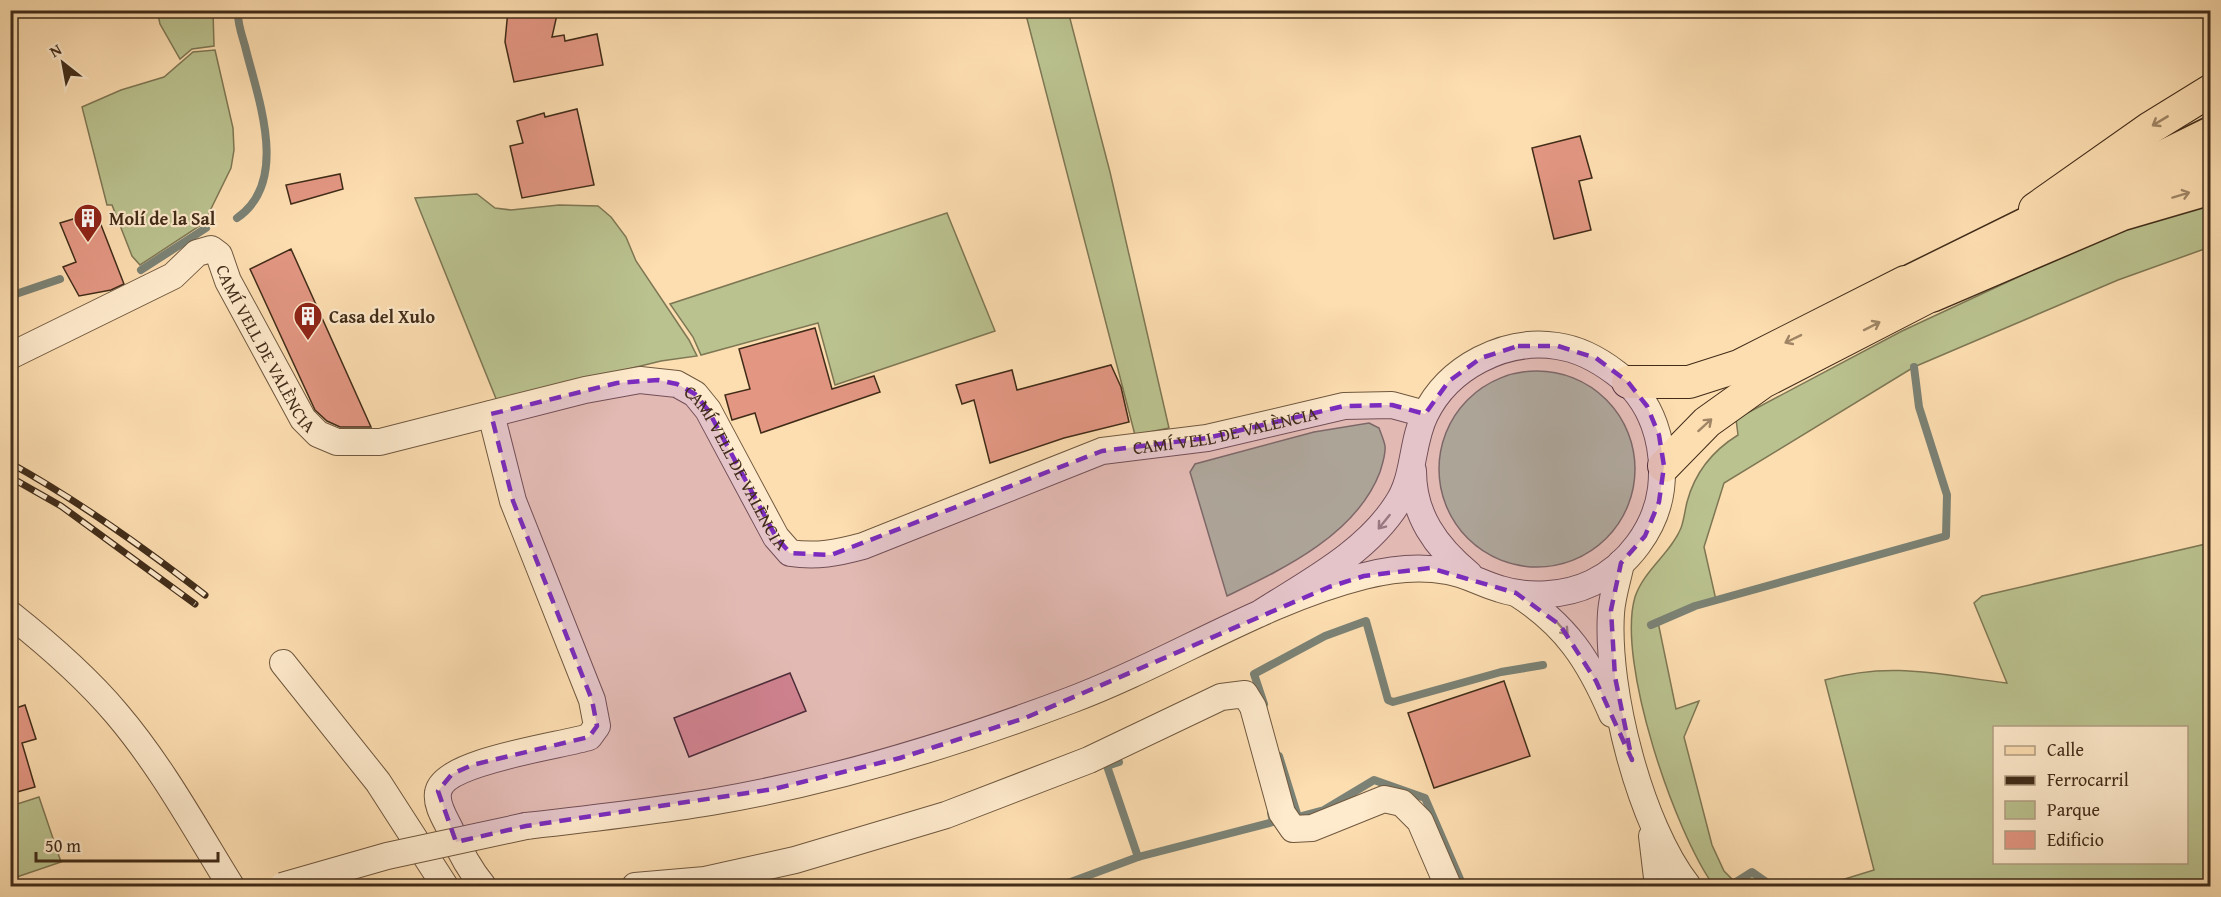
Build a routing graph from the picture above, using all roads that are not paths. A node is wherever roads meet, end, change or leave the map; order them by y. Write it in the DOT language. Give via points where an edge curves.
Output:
graph roads {
  1 [pos="2211,91"];
  2 [pos="2211,134"];
  3 [pos="2211,153"];
  4 [pos="2211,188"];
  5 [pos="1883,295"];
  6 [pos="1932,295"];
  7 [pos="10,356"];
  8 [pos="1628,382"];
  9 [pos="491,414"];
  10 [pos="1425,414"];
  11 [pos="1414,450"];
  12 [pos="1664,466"];
  13 [pos="1621,564"];
  14 [pos="1474,578"];
  15 [pos="1516,593"];
  16 [pos="10,614"];
  17 [pos="1259,614"];
  18 [pos="283,663"];
  19 [pos="1632,760"];
  20 [pos="1648,812"];
  21 [pos="231,886"];
  22 [pos="282,886"];
  23 [pos="445,886"];
  24 [pos="483,886"];
  25 [pos="635,886"];
  26 [pos="1448,886"];
  27 [pos="1658,886"];
  28 [pos="1688,886"];
  1 -- 5 [label="main road, one-way" via="2150,128 2034,210"];
  2 -- 5 [label="highway"];
  3 -- 6 [label="main road"];
  6 -- 4 [label="highway, one-way" via="2121,214"];
  5 -- 8 [label="main road, one-way" via="1739,366 1689,382"];
  12 -- 6 [label="main road, one-way" via="1707,422 1763,382"];
  7 -- 9 [label="street, CAMÍ VELL DE VALÈNCIA" via="173,276 197,253 211,249 219,255 228,280 303,419 318,434 337,442 380,442"];
  8 -- 10 [label="street" via="1596,358 1558,346 1518,346 1481,358 1449,381"];
  8 -- 12 [label="street" via="1647,406 1659,435"];
  9 -- 10 [label="street, CAMÍ VELL DE VALÈNCIA" via="617,383 658,380 677,384 695,394 708,410 776,537 790,553 808,556 831,555 863,546 1102,451 1207,438 1344,406 1392,405"];
  9 -- 24 [label="street" via="513,501 592,700 597,726 588,737 472,765 444,782 438,791 439,806 466,866"];
  10 -- 11 [label="street"];
  11 -- 14 [label="street" via="1413,487 1424,524 1444,555"];
  11 -- 17 [label="street, one-way" via="1400,501 1378,529 1343,559"];
  12 -- 13 [label="street" via="1659,502 1645,536"];
  13 -- 15 [label="street" via="1591,583 1557,594"];
  13 -- 19 [label="street" via="1610,630 1620,708"];
  14 -- 15 [label="street"];
  14 -- 17 [label="street" via="1430,568 1400,569 1364,576"];
  15 -- 19 [label="street, one-way" via="1545,612 1573,641"];
  16 -- 21 [label="street" via="49,646 119,716 160,772"];
  17 -- 22 [label="street, bridge" via="1078,698 900,758 714,801 526,826 387,856"];
  18 -- 23 [label="street" via="378,782"];
  19 -- 20 [label="street"];
  20 -- 27 [label="street"];
  20 -- 28 [label="street" via="1678,874"];
  25 -- 26 [label="street" via="705,880 795,860 946,815 1089,760 1221,697 1245,694 1253,708 1282,813 1293,829 1312,828 1384,799 1402,803 1420,821"];
}
